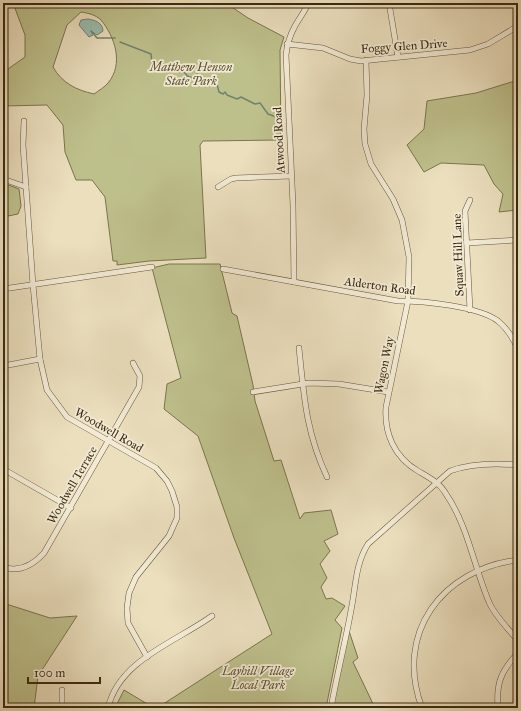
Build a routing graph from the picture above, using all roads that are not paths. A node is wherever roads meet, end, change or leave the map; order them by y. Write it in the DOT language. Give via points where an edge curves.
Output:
graph roads {
  1 [pos="308,3"];
  2 [pos="389,3"];
  3 [pos="518,26"];
  4 [pos="287,44"];
  5 [pos="398,57"];
  6 [pos="366,60"];
  7 [pos="24,121"];
  8 [pos="291,176"];
  9 [pos="3,179"];
  10 [pos="26,187"];
  11 [pos="218,187"];
  12 [pos="470,200"];
  13 [pos="518,240"];
  14 [pos="467,242"];
  15 [pos="152,267"];
  16 [pos="223,269"];
  17 [pos="294,282"];
  18 [pos="33,285"];
  19 [pos="3,289"];
  20 [pos="408,301"];
  21 [pos="470,310"];
  22 [pos="299,348"];
  23 [pos="518,349"];
  24 [pos="40,359"];
  25 [pos="133,363"];
  26 [pos="3,366"];
  27 [pos="303,384"];
  28 [pos="253,392"];
  29 [pos="388,392"];
  30 [pos="108,441"];
  31 [pos="518,465"];
  32 [pos="3,469"];
  33 [pos="327,477"];
  34 [pos="437,484"];
  35 [pos="71,508"];
  36 [pos="518,560"];
  37 [pos="3,567"];
  38 [pos="478,570"];
  39 [pos="212,616"];
  40 [pos="518,641"];
  41 [pos="518,653"];
  42 [pos="147,657"];
  43 [pos="62,690"];
  44 [pos="62,708"];
  45 [pos="108,708"];
  46 [pos="330,708"];
  47 [pos="422,708"];
  48 [pos="498,708"];
  1 -- 4 [label="street, Atwood Road"];
  2 -- 5 [label="street"];
  3 -- 5 [label="street, Foggy Glen Drive" via="488,44 470,50"];
  4 -- 6 [label="street, Foggy Glen Drive" via="323,48 350,59"];
  4 -- 8 [label="street, Atwood Road" via="286,81"];
  5 -- 6 [label="street, Foggy Glen Drive"];
  6 -- 20 [label="street, Wagon Way" via="365,144 371,164 393,199 402,220 409,257"];
  7 -- 10 [label="street, Woodwell Road"];
  8 -- 11 [label="street" via="236,178"];
  8 -- 17 [label="street, Atwood Road"];
  9 -- 10 [label="street"];
  10 -- 18 [label="street, Woodwell Road"];
  12 -- 14 [label="street, Squaw Hill Lane" via="465,211"];
  13 -- 14 [label="street"];
  14 -- 21 [label="street, Squaw Hill Lane"];
  15 -- 18 [label="street"];
  16 -- 17 [label="street, Alderton Road"];
  17 -- 20 [label="street, Alderton Road"];
  18 -- 19 [label="street"];
  18 -- 24 [label="street, Woodwell Road"];
  20 -- 21 [label="street, Alderton Road"];
  20 -- 29 [label="street, Wagon Way"];
  21 -- 23 [label="street, Alderton Road" via="498,321 510,333"];
  22 -- 27 [label="street"];
  24 -- 26 [label="street"];
  24 -- 30 [label="street, Woodwell Road" via="47,390 67,417"];
  25 -- 30 [label="street, Woodwell Terrace" via="140,376 139,386"];
  27 -- 28 [label="street"];
  27 -- 29 [label="street" via="339,384"];
  27 -- 33 [label="street" via="310,436"];
  29 -- 34 [label="street, Wagon Way" via="385,420 394,448 407,464"];
  30 -- 35 [label="street, Woodwell Terrace"];
  30 -- 42 [label="street, Woodwell Road" via="156,468 172,492 177,507 177,518 169,536 136,577 129,592 128,623"];
  31 -- 34 [label="street" via="465,465 450,471"];
  32 -- 35 [label="street"];
  34 -- 38 [label="street, Wagon Way" via="446,492 455,508"];
  34 -- 46 [label="street" via="368,544 359,562"];
  35 -- 37 [label="street, Woodwell Terrace" via="37,561 22,569"];
  36 -- 38 [label="street" via="498,562"];
  38 -- 40 [label="street, Wagon Way" via="489,603"];
  38 -- 47 [label="street" via="454,583 441,595 418,636 415,684"];
  39 -- 42 [label="street"];
  41 -- 48 [label="street" via="501,674 497,690"];
  42 -- 45 [label="street" via="128,673"];
  43 -- 44 [label="street"];
}
